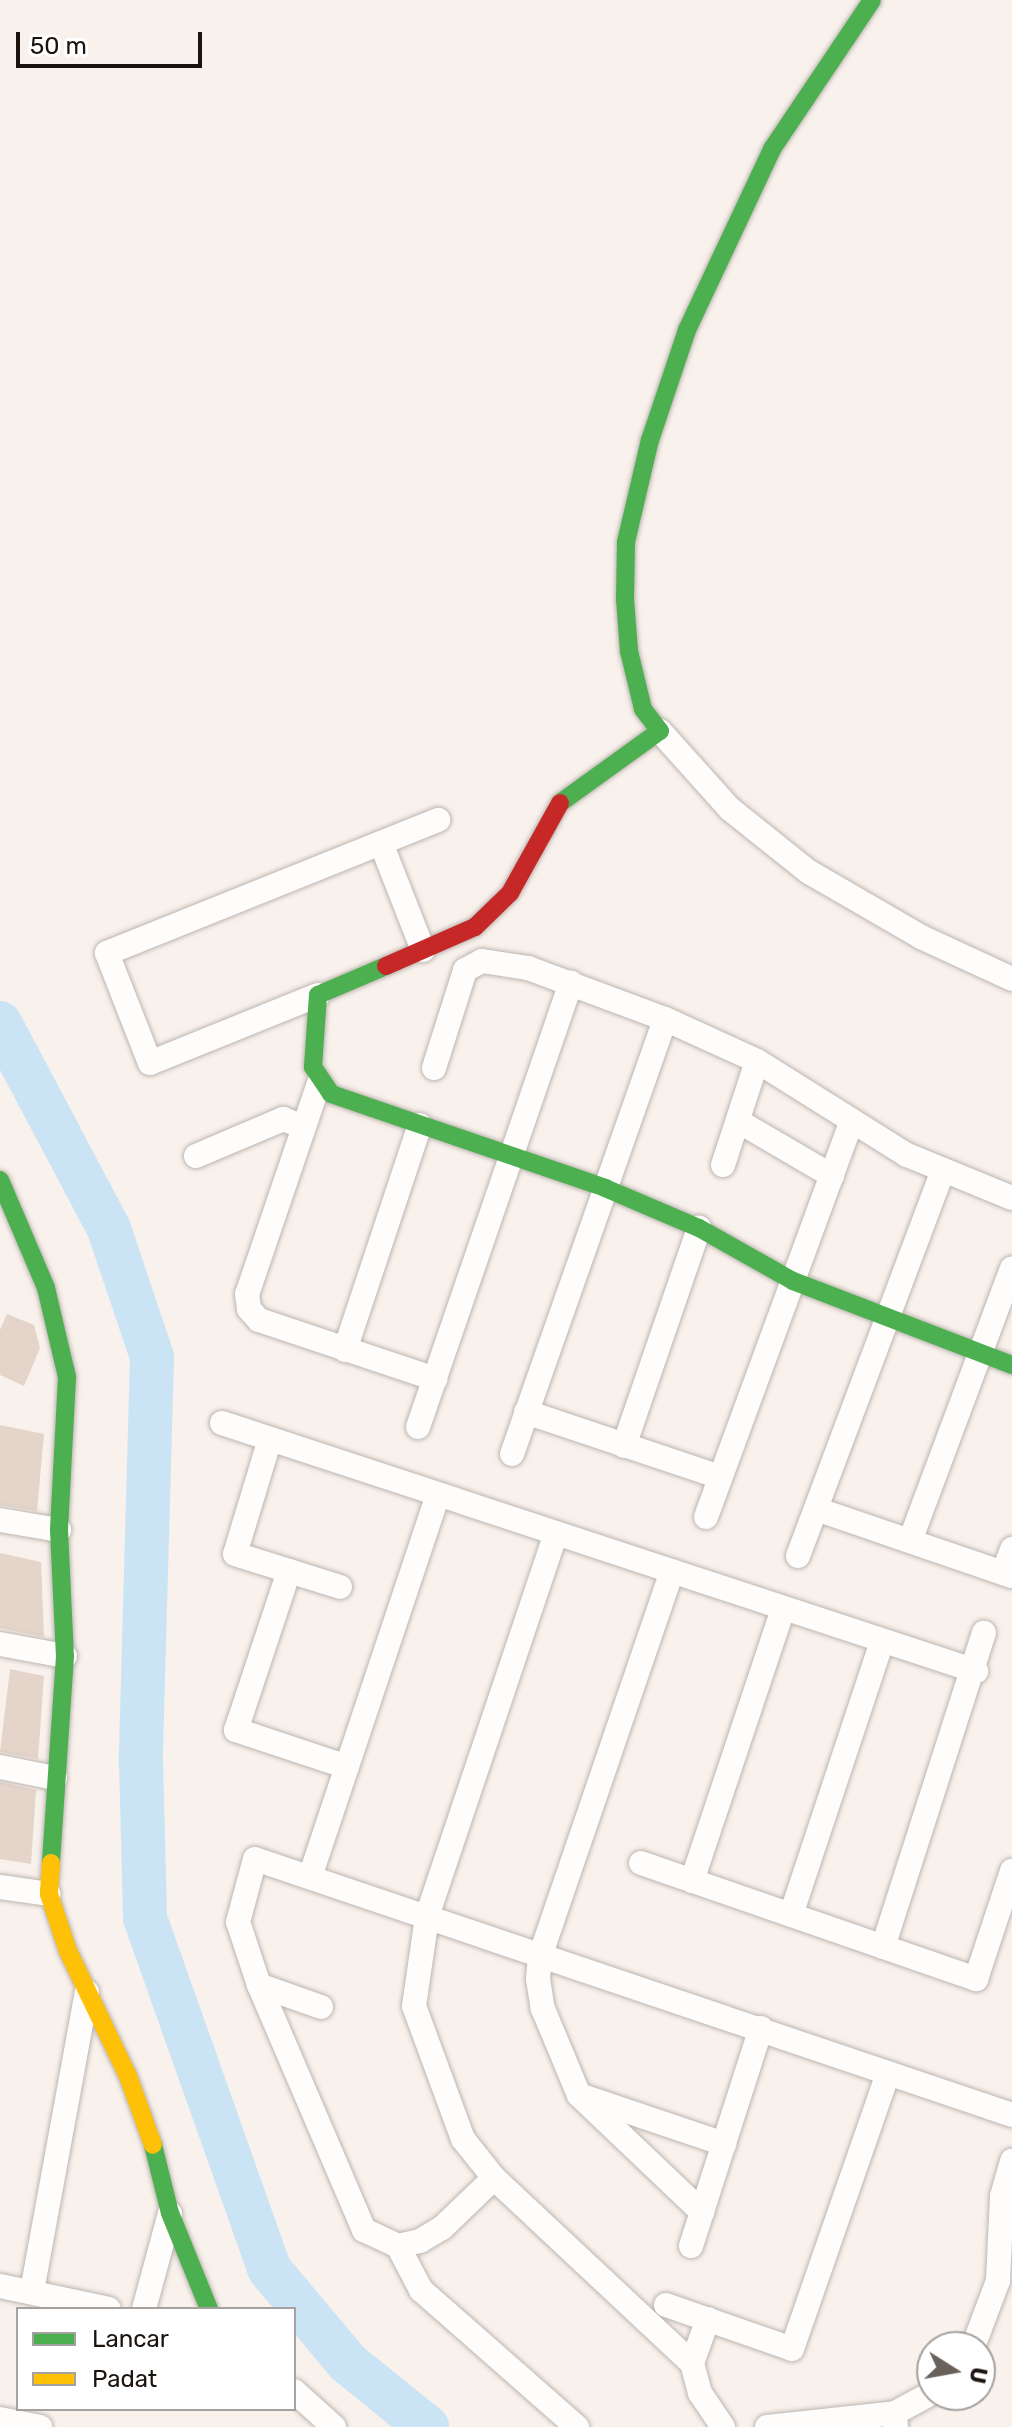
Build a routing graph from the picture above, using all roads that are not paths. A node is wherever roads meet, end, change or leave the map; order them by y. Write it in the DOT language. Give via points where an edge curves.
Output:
graph roads {
  1 [pos="872,0"];
  2 [pos="660,731"];
  3 [pos="438,820"];
  4 [pos="381,843"];
  5 [pos="423,950"];
  6 [pos="1012,979"];
  7 [pos="571,983"];
  8 [pos="318,995"];
  9 [pos="665,1019"];
  10 [pos="757,1061"];
  11 [pos="434,1068"];
  12 [pos="319,1083"];
  13 [pos="738,1121"];
  14 [pos="852,1121"];
  15 [pos="420,1125"];
  16 [pos="304,1127"];
  17 [pos="196,1156"];
  18 [pos="511,1158"];
  19 [pos="723,1165"];
  20 [pos="943,1170"];
  21 [pos="832,1176"];
  22 [pos="605,1188"];
  23 [pos="1,1190"];
  24 [pos="1012,1198"];
  25 [pos="699,1228"];
  26 [pos="1012,1268"];
  27 [pos="793,1281"];
  28 [pos="886,1320"];
  29 [pos="345,1350"];
  30 [pos="981,1352"];
  31 [pos="1012,1365"];
  32 [pos="435,1379"];
  33 [pos="526,1412"];
  34 [pos="222,1423"];
  35 [pos="418,1427"];
  36 [pos="270,1439"];
  37 [pos="624,1446"];
  38 [pos="512,1454"];
  39 [pos="720,1477"];
  40 [pos="438,1495"];
  41 [pos="816,1509"];
  42 [pos="706,1517"];
  43 [pos="0,1520"];
  44 [pos="59,1530"];
  45 [pos="556,1533"];
  46 [pos="910,1541"];
  47 [pos="1012,1549"];
  48 [pos="798,1556"];
  49 [pos="289,1571"];
  50 [pos="672,1571"];
  51 [pos="1008,1574"];
  52 [pos="340,1587"];
  53 [pos="783,1609"];
  54 [pos="984,1633"];
  55 [pos="882,1641"];
  56 [pos="0,1644"];
  57 [pos="65,1656"];
  58 [pos="976,1671"];
  59 [pos="0,1767"];
  60 [pos="347,1767"];
  61 [pos="55,1778"];
  62 [pos="641,1863"];
  63 [pos="1012,1871"];
  64 [pos="310,1877"];
  65 [pos="692,1881"];
  66 [pos="0,1887"];
  67 [pos="49,1894"];
  68 [pos="791,1915"];
  69 [pos="427,1917"];
  70 [pos="883,1947"];
  71 [pos="540,1956"];
  72 [pos="259,1985"];
  73 [pos="87,1992"];
  74 [pos="321,2007"];
  75 [pos="761,2028"];
  76 [pos="888,2073"];
  77 [pos="579,2095"];
  78 [pos="1012,2115"];
  79 [pos="724,2144"];
  80 [pos="1012,2160"];
  81 [pos="494,2178"];
  82 [pos="702,2212"];
  83 [pos="170,2213"];
  84 [pos="398,2246"];
  85 [pos="691,2246"];
  86 [pos="0,2286"];
  87 [pos="32,2291"];
  88 [pos="666,2305"];
  89 [pos="100,2307"];
  90 [pos="145,2307"];
  91 [pos="208,2307"];
  92 [pos="708,2319"];
  93 [pos="979,2331"];
  94 [pos="692,2363"];
  95 [pos="296,2393"];
  96 [pos="916,2405"];
  97 [pos="0,2419"];
  98 [pos="896,2420"];
  99 [pos="40,2427"];
  100 [pos="334,2427"];
  101 [pos="577,2427"];
  102 [pos="723,2427"];
  103 [pos="767,2427"];
  1 -- 2 [label="street" via="766,162 687,330 650,440 626,542 625,599 629,651 643,709"];
  2 -- 5 [label="street" via="563,798 510,893 475,927"];
  2 -- 6 [label="street" via="730,809 809,872 921,937"];
  3 -- 4 [label="street"];
  4 -- 5 [label="street"];
  4 -- 8 [label="street" via="107,953 150,1063"];
  5 -- 8 [label="street"];
  7 -- 9 [label="street"];
  7 -- 11 [label="street" via="528,968 482,961 465,970"];
  7 -- 18 [label="street"];
  8 -- 12 [label="street" via="313,1067"];
  9 -- 10 [label="street"];
  9 -- 22 [label="street"];
  10 -- 13 [label="street"];
  10 -- 14 [label="street"];
  12 -- 15 [label="street" via="331,1094"];
  12 -- 16 [label="street"];
  13 -- 19 [label="street"];
  13 -- 21 [label="street"];
  14 -- 20 [label="street"];
  14 -- 21 [label="street"];
  15 -- 18 [label="street"];
  15 -- 29 [label="street"];
  16 -- 17 [label="street" via="283,1119"];
  16 -- 29 [label="street" via="247,1294 249,1309 259,1320"];
  18 -- 22 [label="street"];
  18 -- 32 [label="street"];
  20 -- 24 [label="street"];
  20 -- 28 [label="street"];
  21 -- 27 [label="street"];
  22 -- 25 [label="street"];
  22 -- 33 [label="street"];
  23 -- 44 [label="street" via="46,1288 67,1377"];
  25 -- 27 [label="street"];
  25 -- 37 [label="street"];
  26 -- 30 [label="street"];
  27 -- 28 [label="street"];
  27 -- 39 [label="street"];
  28 -- 30 [label="street"];
  28 -- 41 [label="street"];
  29 -- 32 [label="street"];
  30 -- 31 [label="street"];
  30 -- 46 [label="street"];
  32 -- 35 [label="street"];
  33 -- 37 [label="street"];
  33 -- 38 [label="street"];
  34 -- 36 [label="street"];
  36 -- 40 [label="street"];
  36 -- 49 [label="street" via="235,1554"];
  37 -- 39 [label="street"];
  39 -- 42 [label="street"];
  40 -- 45 [label="street"];
  40 -- 60 [label="street"];
  41 -- 46 [label="street"];
  41 -- 48 [label="street"];
  43 -- 44 [label="street"];
  44 -- 57 [label="street"];
  45 -- 50 [label="street"];
  45 -- 69 [label="street"];
  46 -- 51 [label="street"];
  47 -- 51 [label="street"];
  49 -- 52 [label="street"];
  49 -- 60 [label="street" via="236,1730"];
  50 -- 53 [label="street"];
  50 -- 71 [label="street"];
  53 -- 55 [label="street"];
  53 -- 65 [label="street"];
  54 -- 58 [label="street"];
  55 -- 58 [label="street"];
  55 -- 68 [label="street"];
  56 -- 57 [label="street"];
  57 -- 61 [label="street"];
  58 -- 70 [label="street"];
  59 -- 61 [label="street"];
  60 -- 64 [label="street"];
  61 -- 67 [label="street"];
  62 -- 65 [label="street"];
  63 -- 70 [label="street" via="976,1979"];
  64 -- 69 [label="street"];
  64 -- 72 [label="street" via="255,1859 238,1922"];
  65 -- 68 [label="street"];
  66 -- 67 [label="street"];
  67 -- 73 [label="street"];
  68 -- 70 [label="street"];
  69 -- 71 [label="street"];
  69 -- 81 [label="street" via="414,2006 463,2139"];
  71 -- 75 [label="street"];
  71 -- 77 [label="street" via="543,2009"];
  72 -- 74 [label="street"];
  72 -- 84 [label="street" via="364,2230"];
  73 -- 83 [label="street" via="133,2088 160,2165"];
  73 -- 87 [label="street"];
  75 -- 76 [label="street"];
  75 -- 79 [label="street"];
  76 -- 78 [label="street"];
  76 -- 92 [label="street" via="792,2349"];
  77 -- 79 [label="street"];
  77 -- 82 [label="street"];
  79 -- 82 [label="street"];
  80 -- 93 [label="street" via="1002,2196 998,2281"];
  81 -- 84 [label="street" via="442,2228"];
  81 -- 94 [label="street"];
  82 -- 85 [label="street"];
  83 -- 90 [label="street"];
  83 -- 91 [label="street"];
  84 -- 101 [label="street" via="421,2290"];
  86 -- 87 [label="street"];
  87 -- 89 [label="street"];
  88 -- 92 [label="street"];
  92 -- 94 [label="street"];
  94 -- 102 [label="street" via="700,2393"];
  95 -- 100 [label="street"];
  96 -- 98 [label="street"];
  97 -- 99 [label="street"];
  98 -- 103 [label="street"];
}
